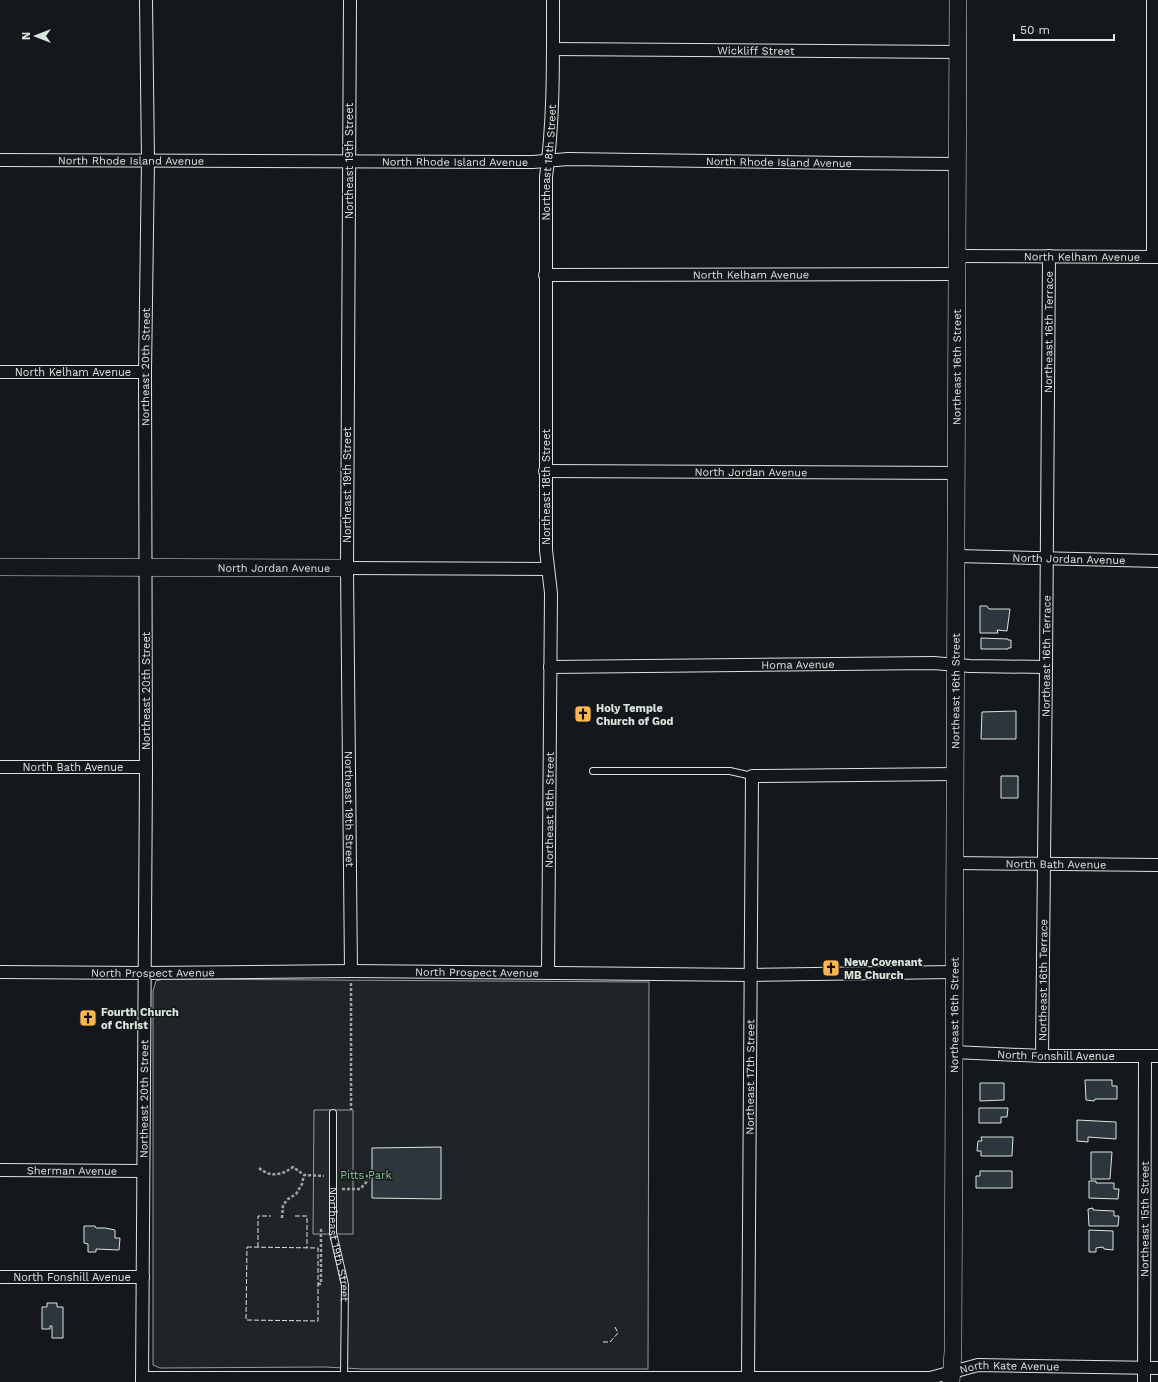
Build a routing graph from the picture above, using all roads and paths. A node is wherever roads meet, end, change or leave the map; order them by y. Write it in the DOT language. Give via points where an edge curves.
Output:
graph roads {
  1 [pos="146,0"];
  2 [pos="350,0"];
  3 [pos="553,0"];
  4 [pos="958,0"];
  5 [pos="1153,0"];
  6 [pos="553,49"];
  7 [pos="958,52"];
  8 [pos="0,160"];
  9 [pos="148,161"];
  10 [pos="349,161"];
  11 [pos="548,161"];
  12 [pos="958,164"];
  13 [pos="957,256"];
  14 [pos="1049,256"];
  15 [pos="1156,257"];
  16 [pos="546,274"];
  17 [pos="957,274"];
  18 [pos="0,372"];
  19 [pos="146,372"];
  20 [pos="545,471"];
  21 [pos="957,474"];
  22 [pos="956,556"];
  23 [pos="1047,558"];
  24 [pos="1158,561"];
  25 [pos="0,566"];
  26 [pos="146,567"];
  27 [pos="347,568"];
  28 [pos="548,569"];
  29 [pos="955,665"];
  30 [pos="550,667"];
  31 [pos="1046,667"];
  32 [pos="0,767"];
  33 [pos="146,768"];
  34 [pos="592,772"];
  35 [pos="955,774"];
  36 [pos="752,776"];
  37 [pos="954,863"];
  38 [pos="1045,864"];
  39 [pos="1158,865"];
  40 [pos="351,971"];
  41 [pos="0,972"];
  42 [pos="954,972"];
  43 [pos="144,973"];
  44 [pos="548,973"];
  45 [pos="751,975"];
  46 [pos="954,1052"];
  47 [pos="1042,1056"];
  48 [pos="1145,1056"];
  49 [pos="1158,1056"];
  50 [pos="351,1110"];
  51 [pos="333,1113"];
  52 [pos="259,1168"];
  53 [pos="0,1170"];
  54 [pos="143,1171"];
  55 [pos="304,1175"];
  56 [pos="312,1176"];
  57 [pos="354,1176"];
  58 [pos="354,1189"];
  59 [pos="282,1218"];
  60 [pos="332,1231"];
  61 [pos="0,1277"];
  62 [pos="143,1277"];
  63 [pos="318,1284"];
  64 [pos="1144,1368"];
  65 [pos="1158,1368"];
  66 [pos="344,1376"];
  67 [pos="951,1377"];
  68 [pos="748,1378"];
  69 [pos="262,1379"];
  70 [pos="142,1380"];
  71 [pos="487,1380"];
  72 [pos="722,1380"];
  73 [pos="1144,1382"];
  1 -- 9 [label="street, Northeast 20th Street"];
  2 -- 10 [label="street, Northeast 19th Street"];
  3 -- 6 [label="street, Northeast 18th Street"];
  4 -- 7 [label="street, Northeast 16th Street"];
  5 -- 15 [label="street"];
  6 -- 7 [label="street, Wickliff Street"];
  6 -- 11 [label="street, Northeast 18th Street"];
  7 -- 12 [label="street, Northeast 16th Street"];
  8 -- 9 [label="street, North Rhode Island Avenue"];
  9 -- 10 [label="street, North Rhode Island Avenue"];
  9 -- 19 [label="street, Northeast 20th Street"];
  10 -- 11 [label="street, North Rhode Island Avenue"];
  10 -- 27 [label="street, Northeast 19th Street"];
  11 -- 12 [label="street, North Rhode Island Avenue" via="568,159"];
  11 -- 16 [label="street, Northeast 18th Street"];
  12 -- 13 [label="street, Northeast 16th Street"];
  13 -- 14 [label="street, North Kelham Avenue"];
  13 -- 17 [label="street, Northeast 16th Street"];
  14 -- 15 [label="street, North Kelham Avenue"];
  14 -- 23 [label="street, Northeast 16th Terrace"];
  16 -- 17 [label="street, North Kelham Avenue"];
  16 -- 20 [label="street, Northeast 18th Street"];
  17 -- 21 [label="street, Northeast 16th Street"];
  18 -- 19 [label="street, North Kelham Avenue"];
  19 -- 26 [label="street, Northeast 20th Street"];
  20 -- 21 [label="street, North Jordan Avenue"];
  20 -- 28 [label="street, Northeast 18th Street"];
  21 -- 22 [label="street, Northeast 16th Street"];
  22 -- 23 [label="street, North Jordan Avenue"];
  22 -- 29 [label="street, Northeast 16th Street"];
  23 -- 24 [label="street, North Jordan Avenue"];
  23 -- 31 [label="street, Northeast 16th Terrace"];
  25 -- 26 [label="street, North Jordan Avenue"];
  26 -- 27 [label="street, North Jordan Avenue"];
  26 -- 33 [label="street, Northeast 20th Street"];
  27 -- 28 [label="street, North Jordan Avenue"];
  27 -- 40 [label="street, Northeast 19th Street"];
  28 -- 30 [label="street, Northeast 18th Street" via="551,593"];
  29 -- 30 [label="street, Homa Avenue" via="933,663"];
  29 -- 31 [label="street, Homa Avenue"];
  29 -- 35 [label="street, Northeast 16th Street"];
  30 -- 44 [label="street, Northeast 18th Street"];
  31 -- 38 [label="street, Northeast 16th Terrace"];
  32 -- 33 [label="street, North Bath Avenue"];
  33 -- 43 [label="street, Northeast 20th Street"];
  34 -- 36 [label="lane" via="730,771"];
  35 -- 36 [label="street"];
  35 -- 37 [label="street, Northeast 16th Street"];
  36 -- 45 [label="street, Northeast 17th Street"];
  37 -- 38 [label="street, North Bath Avenue"];
  37 -- 42 [label="street, Northeast 16th Street"];
  38 -- 39 [label="street, North Bath Avenue"];
  38 -- 47 [label="street, Northeast 16th Terrace"];
  40 -- 43 [label="street, North Prospect Avenue"];
  40 -- 44 [label="street, North Prospect Avenue"];
  40 -- 50 [label="path"];
  41 -- 43 [label="street, North Prospect Avenue"];
  42 -- 45 [label="street, North Prospect Avenue"];
  42 -- 46 [label="street, Northeast 16th Street"];
  43 -- 54 [label="street, Northeast 20th Street"];
  44 -- 45 [label="street, North Prospect Avenue"];
  45 -- 68 [label="street, Northeast 17th Street"];
  46 -- 47 [label="street, North Fonshill Avenue"];
  46 -- 67 [label="street, Northeast 16th Street"];
  47 -- 48 [label="street, North Fonshill Avenue"];
  48 -- 49 [label="street, North Fonshill Avenue"];
  48 -- 64 [label="street, Northeast 15th Street"];
  51 -- 60 [label="lane, Northeast 19th Street"];
  52 -- 55 [label="path" via="263,1172 279,1175 293,1167"];
  53 -- 54 [label="street, Sherman Avenue"];
  54 -- 62 [label="street, Northeast 20th Street"];
  55 -- 56 [label="path"];
  55 -- 59 [label="path" via="296,1194 288,1198 283,1206"];
  57 -- 58 [label="path" via="372,1176 360,1189"];
  60 -- 63 [label="path" via="321,1230 321,1284"];
  60 -- 66 [label="lane, Northeast 19th Street" via="345,1285"];
  61 -- 62 [label="street, North Fonshill Avenue"];
  62 -- 70 [label="street, Northeast 20th Street"];
  64 -- 65 [label="street, North Kate Avenue"];
  64 -- 67 [label="street, North Kate Avenue" via="978,1365"];
  64 -- 73 [label="street, Northeast 15th Street"];
  66 -- 69 [label="street, North Kate Avenue"];
  66 -- 71 [label="street, North Kate Avenue"];
  67 -- 68 [label="street, North Kate Avenue"];
  68 -- 72 [label="street, North Kate Avenue"];
  69 -- 70 [label="street, North Kate Avenue"];
  71 -- 72 [label="street, North Kate Avenue"];
}
